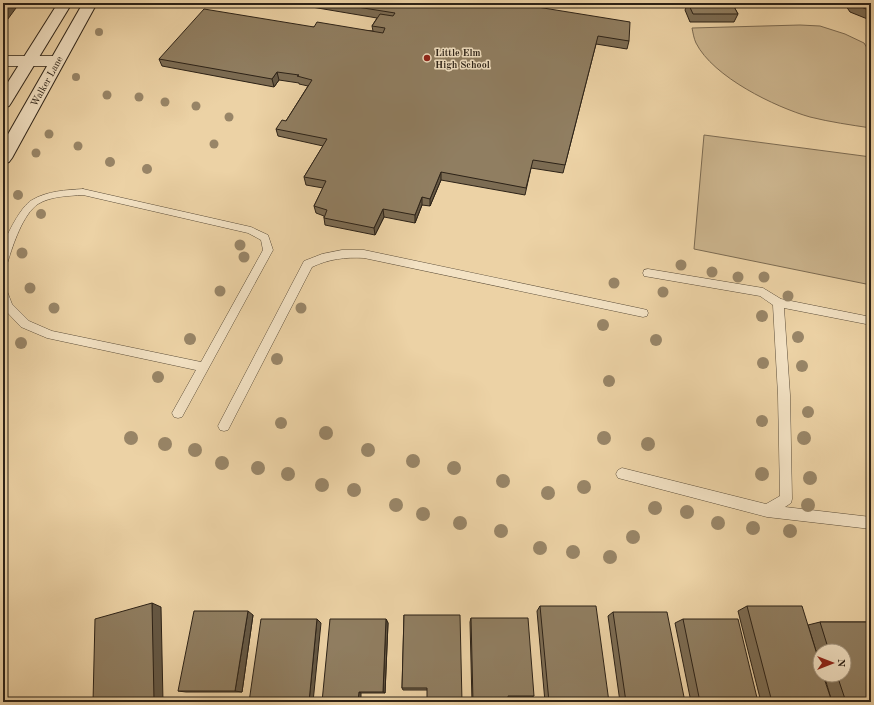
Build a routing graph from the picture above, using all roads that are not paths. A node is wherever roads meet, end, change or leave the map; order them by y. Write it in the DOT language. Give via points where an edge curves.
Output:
graph roads {
  1 [pos="65,3"];
  2 [pos="90,3"];
  3 [pos="3,61"];
  4 [pos="28,61"];
  5 [pos="57,62"];
  6 [pos="3,103"];
  7 [pos="3,158"];
  8 [pos="3,261"];
  9 [pos="648,273"];
  10 [pos="3,294"];
  11 [pos="778,303"];
  12 [pos="643,313"];
  13 [pos="871,321"];
  14 [pos="203,367"];
  15 [pos="178,413"];
  16 [pos="224,426"];
  17 [pos="622,474"];
  18 [pos="767,511"];
  19 [pos="871,523"];
  1 -- 4 [label="street, Walker Lane"];
  2 -- 5 [label="street, Walker Lane"];
  3 -- 4 [label="street"];
  4 -- 5 [label="street"];
  4 -- 6 [label="street, Walker Lane"];
  5 -- 7 [label="street, Walker Lane"];
  8 -- 14 [label="lane" via="10,240 34,203 57,194 84,192 251,230 265,238 268,250"];
  9 -- 11 [label="lane" via="763,292"];
  10 -- 14 [label="lane" via="8,306 25,324 51,335"];
  11 -- 13 [label="lane"];
  11 -- 18 [label="lane" via="784,395 786,499"];
  12 -- 16 [label="lane" via="364,254 324,256 308,264"];
  14 -- 15 [label="lane"];
  17 -- 18 [label="lane"];
  18 -- 19 [label="lane"];
}
